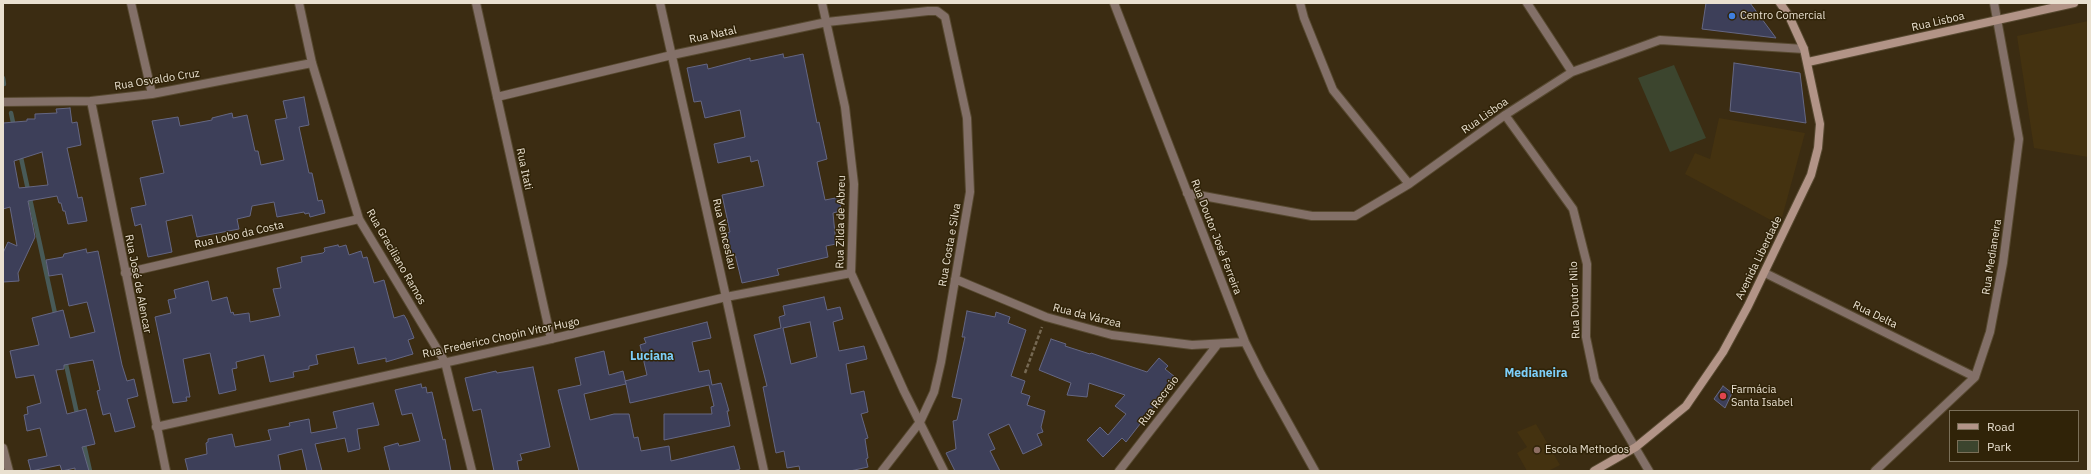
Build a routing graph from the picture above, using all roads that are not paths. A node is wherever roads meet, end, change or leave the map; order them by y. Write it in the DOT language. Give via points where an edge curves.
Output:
graph roads {
  1 [pos="131,3"];
  2 [pos="300,3"];
  3 [pos="476,3"];
  4 [pos="660,3"];
  5 [pos="822,3"];
  6 [pos="1114,3"];
  7 [pos="1300,3"];
  8 [pos="1527,3"];
  9 [pos="1780,3"];
  10 [pos="1994,3"];
  11 [pos="2074,3"];
  12 [pos="937,11"];
  13 [pos="1998,20"];
  14 [pos="827,22"];
  15 [pos="1804,49"];
  16 [pos="672,55"];
  17 [pos="1808,62"];
  18 [pos="312,63"];
  19 [pos="1572,72"];
  20 [pos="152,94"];
  21 [pos="497,97"];
  22 [pos="91,101"];
  23 [pos="3,102"];
  24 [pos="1505,115"];
  25 [pos="1409,184"];
  26 [pos="1187,193"];
  27 [pos="359,219"];
  28 [pos="125,272"];
  29 [pos="1765,272"];
  30 [pos="851,273"];
  31 [pos="955,279"];
  32 [pos="726,297"];
  33 [pos="551,339"];
  34 [pos="1245,342"];
  35 [pos="1217,344"];
  36 [pos="445,362"];
  37 [pos="1975,377"];
  38 [pos="920,422"];
  39 [pos="156,427"];
  40 [pos="1636,447"];
  41 [pos="3,448"];
  42 [pos="9,471"];
  43 [pos="166,471"];
  44 [pos="472,471"];
  45 [pos="764,471"];
  46 [pos="882,471"];
  47 [pos="944,471"];
  48 [pos="1119,471"];
  49 [pos="1315,471"];
  50 [pos="1594,471"];
  51 [pos="1649,471"];
  52 [pos="1875,471"];
  1 -- 20 [label="street"];
  2 -- 18 [label="street, Rua Graciliano Ramos"];
  3 -- 21 [label="street, Rua Itati"];
  4 -- 16 [label="street, Rua Venceslau"];
  5 -- 14 [label="street, Rua Zilda de Abreu"];
  6 -- 26 [label="street, Rua Doutor José Ferreira"];
  7 -- 25 [label="street" via="1333,90"];
  8 -- 19 [label="street"];
  9 -- 15 [label="main road, Avenida Liberdade"];
  10 -- 13 [label="street, Rua Medianeira"];
  11 -- 13 [label="main road, Rua Lisboa"];
  12 -- 14 [label="street, Rua Natal"];
  12 -- 31 [label="street, Rua Costa e Silva" via="945,17 967,118 970,192"];
  13 -- 17 [label="main road, Rua Lisboa"];
  13 -- 37 [label="street, Rua Medianeira" via="2019,139 2002,270 1990,332"];
  14 -- 16 [label="street, Rua Natal"];
  14 -- 30 [label="street, Rua Zilda de Abreu" via="845,107 854,184"];
  15 -- 17 [label="main road, Avenida Liberdade"];
  15 -- 19 [label="street, Rua Lisboa" via="1660,40"];
  16 -- 21 [label="street, Rua Natal"];
  16 -- 32 [label="street, Rua Venceslau"];
  17 -- 29 [label="main road, Avenida Liberdade" via="1820,124 1818,148 1811,175"];
  18 -- 20 [label="street, Rua Osvaldo Cruz"];
  18 -- 27 [label="street, Rua Graciliano Ramos"];
  19 -- 24 [label="street, Rua Lisboa"];
  20 -- 22 [label="street, Rua Osvaldo Cruz"];
  21 -- 33 [label="street, Rua Itati"];
  22 -- 23 [label="street, Rua Osvaldo Cruz"];
  22 -- 28 [label="street, Rua José de Alencar"];
  24 -- 25 [label="street, Rua Lisboa"];
  24 -- 40 [label="street, Rua Doutor Nilo" via="1573,209 1587,264 1586,336 1595,380"];
  25 -- 26 [label="street, Rua Lisboa" via="1355,216 1312,216"];
  26 -- 34 [label="street, Rua Doutor José Ferreira"];
  27 -- 28 [label="street, Rua Lobo da Costa"];
  27 -- 36 [label="street, Rua Graciliano Ramos"];
  28 -- 39 [label="street, Rua José de Alencar"];
  29 -- 37 [label="street, Rua Delta"];
  29 -- 40 [label="main road, Avenida Liberdade" via="1723,352 1686,406"];
  30 -- 32 [label="street, Rua Frederico Chopin Vitor Hugo"];
  30 -- 38 [label="street, Rua Zilda de Abreu"];
  31 -- 35 [label="street, Rua da Várzea" via="1046,317 1112,335 1192,344"];
  31 -- 38 [label="street, Rua Costa e Silva" via="934,392"];
  32 -- 33 [label="street, Rua Frederico Chopin Vitor Hugo"];
  32 -- 45 [label="street, Rua Venceslau"];
  33 -- 36 [label="street, Rua Frederico Chopin Vitor Hugo"];
  34 -- 35 [label="street, Rua da Várzea"];
  34 -- 49 [label="street, Rua Doutor José Ferreira"];
  35 -- 48 [label="street, Rua Recreio"];
  36 -- 39 [label="street, Rua Frederico Chopin Vitor Hugo"];
  36 -- 44 [label="street, Rua Graciliano Ramos"];
  37 -- 52 [label="street, Rua Medianeira"];
  38 -- 46 [label="street, Rua Costa e Silva"];
  38 -- 47 [label="street, Rua Zilda de Abreu"];
  39 -- 43 [label="street, Rua José de Alencar"];
  40 -- 50 [label="main road, Avenida Liberdade"];
  40 -- 51 [label="street, Rua Doutor Nilo"];
  41 -- 42 [label="street"];
}
